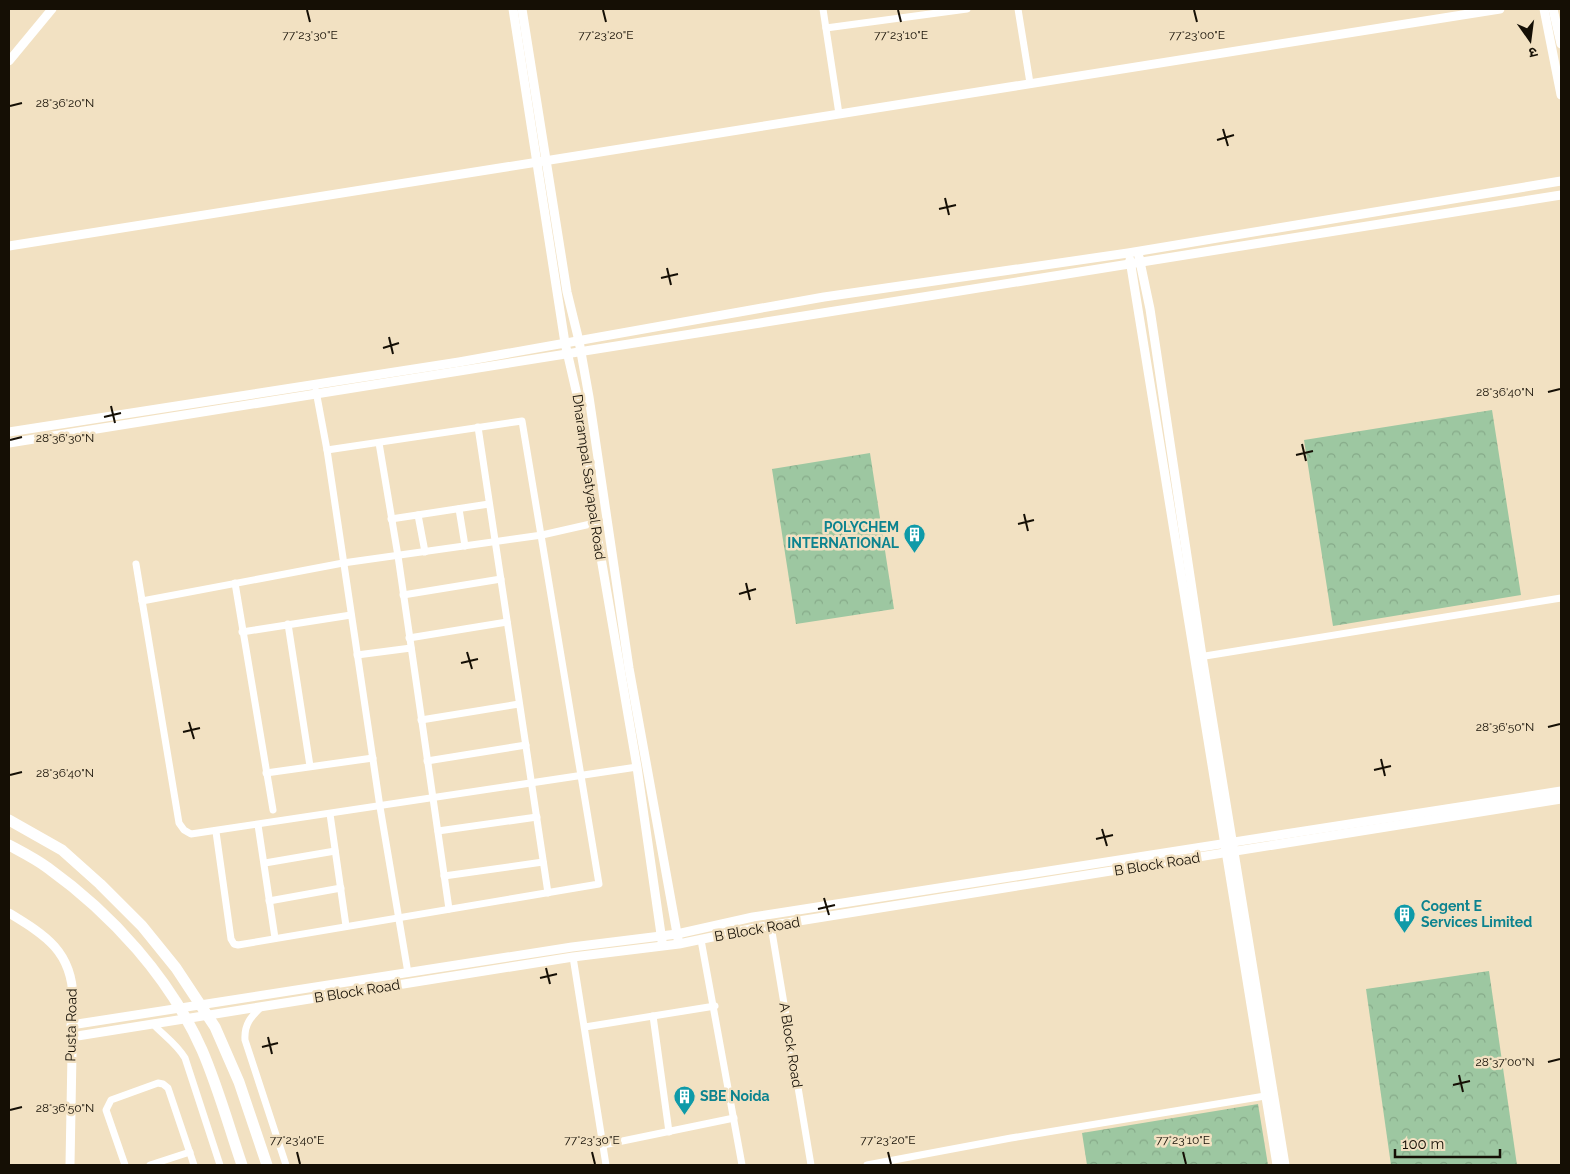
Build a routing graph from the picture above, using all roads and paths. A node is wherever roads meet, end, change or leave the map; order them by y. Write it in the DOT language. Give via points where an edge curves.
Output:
graph roads {
  1 [pos="52,9"];
  2 [pos="513,9"];
  3 [pos="522,9"];
  4 [pos="823,9"];
  5 [pos="967,9"];
  6 [pos="1018,9"];
  7 [pos="1500,9"];
  8 [pos="1544,9"];
  9 [pos="1554,9"];
  10 [pos="826,28"];
  11 [pos="1561,44"];
  12 [pos="9,61"];
  13 [pos="1030,83"];
  14 [pos="1561,95"];
  15 [pos="839,114"];
  16 [pos="542,162"];
  17 [pos="1561,181"];
  18 [pos="1561,194"];
  19 [pos="9,246"];
  20 [pos="1138,251"];
  21 [pos="1128,253"];
  22 [pos="1136,263"];
  23 [pos="579,341"];
  24 [pos="565,343"];
  25 [pos="580,351"];
  26 [pos="568,354"];
  27 [pos="314,385"];
  28 [pos="316,395"];
  29 [pos="478,427"];
  30 [pos="9,432"];
  31 [pos="9,443"];
  32 [pos="379,443"];
  33 [pos="327,450"];
  34 [pos="489,504"];
  35 [pos="459,508"];
  36 [pos="418,515"];
  37 [pos="392,519"];
  38 [pos="595,523"];
  39 [pos="542,534"];
  40 [pos="495,541"];
  41 [pos="465,546"];
  42 [pos="425,552"];
  43 [pos="398,556"];
  44 [pos="343,563"];
  45 [pos="136,564"];
  46 [pos="501,579"];
  47 [pos="235,582"];
  48 [pos="403,595"];
  49 [pos="1561,598"];
  50 [pos="142,601"];
  51 [pos="351,615"];
  52 [pos="507,622"];
  53 [pos="288,624"];
  54 [pos="242,632"];
  55 [pos="410,638"];
  56 [pos="411,648"];
  57 [pos="357,655"];
  58 [pos="1198,657"];
  59 [pos="520,704"];
  60 [pos="421,720"];
  61 [pos="526,746"];
  62 [pos="373,758"];
  63 [pos="427,761"];
  64 [pos="310,766"];
  65 [pos="637,767"];
  66 [pos="266,773"];
  67 [pos="581,775"];
  68 [pos="531,782"];
  69 [pos="1561,791"];
  70 [pos="433,798"];
  71 [pos="1561,799"];
  72 [pos="380,807"];
  73 [pos="273,810"];
  74 [pos="330,814"];
  75 [pos="537,818"];
  76 [pos="9,820"];
  77 [pos="258,825"];
  78 [pos="216,832"];
  79 [pos="438,832"];
  80 [pos="9,845"];
  81 [pos="1229,849"];
  82 [pos="335,851"];
  83 [pos="543,862"];
  84 [pos="265,863"];
  85 [pos="444,876"];
  86 [pos="341,888"];
  87 [pos="548,893"];
  88 [pos="269,901"];
  89 [pos="449,909"];
  90 [pos="9,913"];
  91 [pos="400,918"];
  92 [pos="346,926"];
  93 [pos="771,926"];
  94 [pos="677,934"];
  95 [pos="661,936"];
  96 [pos="275,938"];
  97 [pos="701,940"];
  98 [pos="679,944"];
  99 [pos="662,946"];
  100 [pos="573,957"];
  101 [pos="408,973"];
  102 [pos="262,1006"];
  103 [pos="714,1006"];
  104 [pos="653,1016"];
  105 [pos="153,1024"];
  106 [pos="71,1025"];
  107 [pos="585,1027"];
  108 [pos="71,1037"];
  109 [pos="1269,1096"];
  110 [pos="734,1118"];
  111 [pos="669,1132"];
  112 [pos="603,1145"];
  113 [pos="190,1152"];
  114 [pos="70,1165"];
  115 [pos="125,1165"];
  116 [pos="150,1165"];
  117 [pos="194,1165"];
  118 [pos="220,1165"];
  119 [pos="242,1165"];
  120 [pos="267,1165"];
  121 [pos="286,1165"];
  122 [pos="606,1165"];
  123 [pos="742,1165"];
  124 [pos="811,1165"];
  125 [pos="867,1165"];
  126 [pos="1277,1165"];
  127 [pos="1285,1165"];
  1 -- 12 [label="street"];
  2 -- 16 [label="street, Dharampal Satyapal Road"];
  3 -- 16 [label="street, Dharampal Satyapal Road"];
  4 -- 10 [label="street"];
  5 -- 10 [label="street"];
  6 -- 13 [label="street"];
  7 -- 13 [label="street"];
  8 -- 14 [label="street"];
  9 -- 11 [label="street"];
  10 -- 15 [label="street"];
  13 -- 15 [label="street"];
  15 -- 16 [label="street"];
  16 -- 19 [label="street"];
  16 -- 23 [label="street, Dharampal Satyapal Road"];
  16 -- 24 [label="street, Dharampal Satyapal Road"];
  17 -- 20 [label="street"];
  18 -- 22 [label="street"];
  20 -- 21 [label="street"];
  20 -- 22 [label="street"];
  21 -- 22 [label="street"];
  21 -- 23 [label="street" via="824,297"];
  22 -- 25 [label="street"];
  22 -- 58 [label="street" via="1150,310"];
  23 -- 24 [label="street"];
  23 -- 25 [label="street, Dharampal Satyapal Road"];
  24 -- 26 [label="street, Dharampal Satyapal Road"];
  24 -- 27 [label="street"];
  25 -- 26 [label="street"];
  25 -- 94 [label="street, Dharampal Satyapal Road" via="629,668"];
  26 -- 28 [label="street"];
  26 -- 38 [label="street, Dharampal Satyapal Road" via="578,399"];
  27 -- 28 [label="street"];
  27 -- 30 [label="street"];
  28 -- 31 [label="street"];
  28 -- 33 [label="street"];
  29 -- 32 [label="street"];
  29 -- 34 [label="street"];
  29 -- 39 [label="street" via="522,421"];
  32 -- 33 [label="street"];
  32 -- 37 [label="street"];
  33 -- 44 [label="street"];
  34 -- 35 [label="street"];
  34 -- 40 [label="street"];
  35 -- 36 [label="street"];
  35 -- 41 [label="street"];
  36 -- 37 [label="street"];
  36 -- 42 [label="street"];
  37 -- 43 [label="street"];
  38 -- 39 [label="street"];
  38 -- 65 [label="street, Dharampal Satyapal Road"];
  39 -- 40 [label="street"];
  39 -- 67 [label="street"];
  40 -- 41 [label="street"];
  40 -- 46 [label="street"];
  41 -- 42 [label="street"];
  42 -- 43 [label="street"];
  43 -- 44 [label="street"];
  43 -- 48 [label="street"];
  44 -- 47 [label="street"];
  44 -- 51 [label="street"];
  45 -- 50 [label="street"];
  46 -- 48 [label="street"];
  46 -- 52 [label="street"];
  47 -- 50 [label="street"];
  47 -- 54 [label="street"];
  48 -- 55 [label="street"];
  49 -- 58 [label="street"];
  50 -- 78 [label="street" via="179,823 191,834"];
  51 -- 53 [label="street"];
  51 -- 57 [label="street"];
  52 -- 55 [label="street"];
  52 -- 59 [label="street"];
  53 -- 54 [label="street"];
  53 -- 64 [label="street"];
  54 -- 66 [label="street"];
  55 -- 56 [label="street"];
  56 -- 57 [label="street"];
  56 -- 60 [label="street"];
  57 -- 62 [label="street"];
  58 -- 81 [label="street"];
  59 -- 60 [label="street"];
  59 -- 61 [label="street"];
  60 -- 63 [label="street"];
  61 -- 63 [label="street"];
  61 -- 68 [label="street"];
  62 -- 64 [label="street"];
  62 -- 72 [label="street"];
  63 -- 70 [label="street"];
  64 -- 66 [label="street"];
  65 -- 67 [label="street"];
  65 -- 95 [label="street, Dharampal Satyapal Road"];
  66 -- 73 [label="street"];
  67 -- 68 [label="street"];
  67 -- 87 [label="street" via="599,884"];
  68 -- 70 [label="street"];
  68 -- 75 [label="street"];
  69 -- 81 [label="street, B Block Road"];
  70 -- 72 [label="street"];
  70 -- 79 [label="street"];
  71 -- 81 [label="street, B Block Road"];
  72 -- 74 [label="street"];
  72 -- 91 [label="street"];
  74 -- 77 [label="street"];
  74 -- 82 [label="street"];
  75 -- 79 [label="street"];
  75 -- 83 [label="street"];
  76 -- 120 [label="main road" via="62,850 142,926 176,968 215,1028 239,1082"];
  77 -- 78 [label="street"];
  77 -- 84 [label="street"];
  78 -- 96 [label="street" via="232,942 238,946"];
  79 -- 85 [label="street"];
  80 -- 119 [label="main road" via="47,867 97,907 145,960 177,1006 202,1051"];
  81 -- 93 [label="street, B Block Road"];
  81 -- 94 [label="street, B Block Road" via="753,917"];
  81 -- 109 [label="street"];
  82 -- 84 [label="street"];
  82 -- 86 [label="street"];
  83 -- 85 [label="street"];
  83 -- 87 [label="street"];
  84 -- 88 [label="street"];
  85 -- 89 [label="street"];
  86 -- 88 [label="street"];
  86 -- 92 [label="street"];
  87 -- 89 [label="street"];
  88 -- 96 [label="street"];
  89 -- 91 [label="street"];
  90 -- 106 [label="street, Pusta Road" via="35,928 62,954 73,986"];
  91 -- 92 [label="street"];
  91 -- 101 [label="street"];
  92 -- 96 [label="street"];
  93 -- 97 [label="street, B Block Road"];
  93 -- 124 [label="street, A Block Road"];
  94 -- 95 [label="street, B Block Road"];
  94 -- 98 [label="street, Dharampal Satyapal Road"];
  95 -- 99 [label="street, Dharampal Satyapal Road"];
  95 -- 101 [label="street, B Block Road"];
  97 -- 98 [label="street, B Block Road"];
  97 -- 103 [label="street"];
  98 -- 99 [label="street, B Block Road"];
  99 -- 100 [label="street, B Block Road"];
  100 -- 102 [label="street, B Block Road"];
  100 -- 107 [label="street"];
  101 -- 106 [label="street, B Block Road"];
  102 -- 105 [label="street, B Block Road"];
  102 -- 121 [label="street" via="248,1020 245,1040"];
  103 -- 104 [label="street"];
  103 -- 110 [label="street"];
  104 -- 107 [label="street"];
  104 -- 111 [label="street"];
  105 -- 108 [label="street, B Block Road"];
  105 -- 118 [label="street" via="185,1058"];
  106 -- 108 [label="street, Pusta Road"];
  107 -- 112 [label="street"];
  108 -- 114 [label="street, Pusta Road"];
  109 -- 125 [label="street"];
  109 -- 126 [label="street"];
  109 -- 127 [label="street"];
  110 -- 111 [label="street"];
  110 -- 123 [label="street"];
  111 -- 112 [label="street"];
  112 -- 122 [label="street"];
  113 -- 115 [label="street" via="168,1088 158,1083 107,1104 106,1110"];
  113 -- 116 [label="street"];
  113 -- 117 [label="street"];
}
